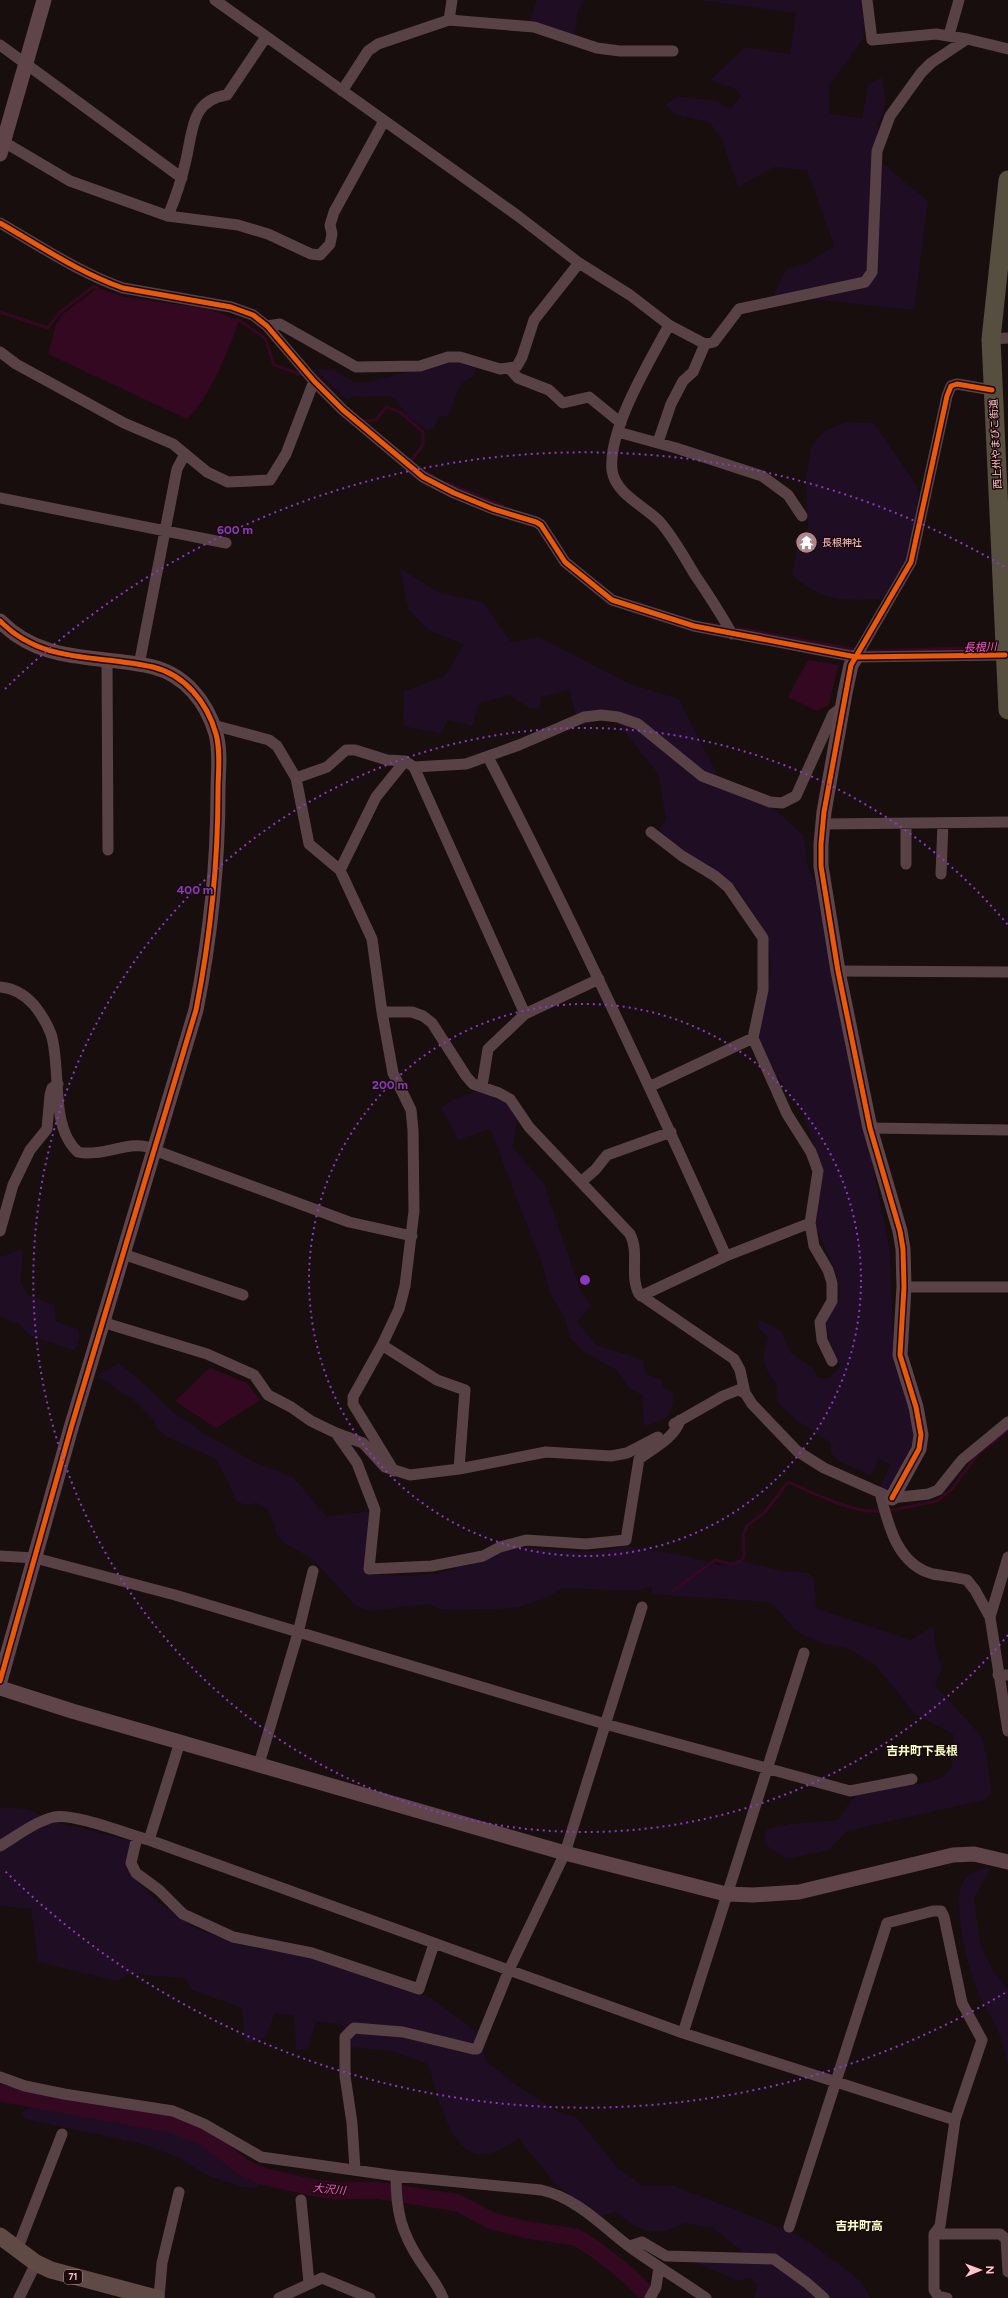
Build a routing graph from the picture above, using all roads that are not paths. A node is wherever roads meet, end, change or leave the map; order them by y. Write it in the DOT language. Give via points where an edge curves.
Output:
graph roads {
  1 [pos="44,0"];
  2 [pos="215,0"];
  3 [pos="452,0"];
  4 [pos="867,0"];
  5 [pos="959,0"];
  6 [pos="449,20"];
  7 [pos="949,35"];
  8 [pos="266,37"];
  9 [pos="967,38"];
  10 [pos="0,45"];
  11 [pos="1008,49"];
  12 [pos="673,51"];
  13 [pos="26,65"];
  14 [pos="342,91"];
  15 [pos="384,121"];
  16 [pos="2,148"];
  17 [pos="182,178"];
  18 [pos="1007,191"];
  19 [pos="168,216"];
  20 [pos="0,223"];
  21 [pos="579,263"];
  22 [pos="669,324"];
  23 [pos="267,326"];
  24 [pos="999,339"];
  25 [pos="705,344"];
  26 [pos="0,352"];
  27 [pos="509,368"];
  28 [pos="314,381"];
  29 [pos="992,390"];
  30 [pos="620,428"];
  31 [pos="658,442"];
  32 [pos="185,454"];
  33 [pos="0,498"];
  34 [pos="802,516"];
  35 [pos="165,530"];
  36 [pos="226,543"];
  37 [pos="0,621"];
  38 [pos="732,634"];
  39 [pos="1006,652"];
  40 [pos="856,657"];
  41 [pos="108,660"];
  42 [pos="139,665"];
  43 [pos="842,707"];
  44 [pos="1008,710"];
  45 [pos="213,725"];
  46 [pos="488,757"];
  47 [pos="409,764"];
  48 [pos="296,778"];
  49 [pos="1008,822"];
  50 [pos="906,823"];
  51 [pos="942,823"];
  52 [pos="824,824"];
  53 [pos="651,832"];
  54 [pos="108,850"];
  55 [pos="906,864"];
  56 [pos="340,870"];
  57 [pos="941,874"];
  58 [pos="838,970"];
  59 [pos="1008,972"];
  60 [pos="599,979"];
  61 [pos="0,987"];
  62 [pos="382,1012"];
  63 [pos="525,1014"];
  64 [pos="754,1038"];
  65 [pos="58,1084"];
  66 [pos="482,1086"];
  67 [pos="650,1086"];
  68 [pos="870,1128"];
  69 [pos="1008,1130"];
  70 [pos="671,1132"];
  71 [pos="154,1150"];
  72 [pos="582,1181"];
  73 [pos="810,1223"];
  74 [pos="1,1225"];
  75 [pos="412,1236"];
  76 [pos="123,1254"];
  77 [pos="726,1256"];
  78 [pos="904,1287"];
  79 [pos="1008,1287"];
  80 [pos="243,1295"];
  81 [pos="642,1296"];
  82 [pos="102,1322"];
  83 [pos="382,1345"];
  84 [pos="832,1361"];
  85 [pos="744,1392"];
  86 [pos="680,1420"];
  87 [pos="1008,1422"];
  88 [pos="336,1433"];
  89 [pos="459,1469"];
  90 [pos="394,1471"];
  91 [pos="886,1496"];
  92 [pos="0,1556"];
  93 [pos="1008,1557"];
  94 [pos="35,1558"];
  95 [pos="313,1571"];
  96 [pos="642,1607"];
  97 [pos="990,1617"];
  98 [pos="298,1633"];
  99 [pos="804,1653"];
  100 [pos="1003,1675"];
  101 [pos="0,1681"];
  102 [pos="0,1688"];
  103 [pos="604,1724"];
  104 [pos="1008,1730"];
  105 [pos="180,1742"];
  106 [pos="259,1764"];
  107 [pos="769,1769"];
  108 [pos="912,1779"];
  109 [pos="137,1837"];
  110 [pos="149,1840"];
  111 [pos="0,1846"];
  112 [pos="565,1853"];
  113 [pos="1008,1862"];
  114 [pos="728,1894"];
  115 [pos="434,1944"];
  116 [pos="509,1970"];
  117 [pos="683,2033"];
  118 [pos="0,2077"];
  119 [pos="835,2083"];
  120 [pos="955,2120"];
  121 [pos="62,2134"];
  122 [pos="355,2169"];
  123 [pos="396,2179"];
  124 [pos="179,2192"];
  125 [pos="301,2200"];
  126 [pos="789,2227"];
  127 [pos="934,2234"];
  128 [pos="0,2236"];
  129 [pos="630,2246"];
  130 [pos="16,2250"];
  131 [pos="36,2263"];
  132 [pos="659,2267"];
  133 [pos="1008,2272"];
  134 [pos="309,2283"];
  135 [pos="19,2298"];
  136 [pos="157,2298"];
  137 [pos="279,2298"];
  138 [pos="370,2298"];
  139 [pos="443,2298"];
  140 [pos="650,2298"];
  141 [pos="706,2298"];
  142 [pos="824,2298"];
  143 [pos="947,2298"];
  1 -- 13 [label="street"];
  2 -- 8 [label="street"];
  3 -- 6 [label="street"];
  4 -- 7 [label="street" via="872,40 926,34"];
  5 -- 7 [label="street"];
  6 -- 12 [label="street" via="534,27 597,48 620,51"];
  6 -- 14 [label="street" via="378,44 368,51"];
  7 -- 9 [label="street"];
  8 -- 14 [label="street"];
  8 -- 17 [label="street" via="227,95 219,96 199,111 192,126"];
  9 -- 11 [label="street"];
  9 -- 25 [label="street" via="921,73 890,116 877,151 872,272 865,282 739,309 714,342"];
  10 -- 13 [label="street"];
  13 -- 16 [label="street"];
  13 -- 17 [label="street"];
  14 -- 15 [label="street"];
  15 -- 19 [label="street" via="334,212 330,225 330,244 320,255 311,254 268,234 238,224"];
  15 -- 21 [label="street" via="518,216"];
  16 -- 19 [label="street" via="70,181"];
  17 -- 19 [label="street"];
  18 -- 24 [label="highway, 西上州やまびこ街道"];
  20 -- 23 [label="street" via="74,266 110,283 124,288 230,307 253,315"];
  21 -- 22 [label="street" via="630,295"];
  21 -- 27 [label="street" via="534,320 522,357 516,366"];
  22 -- 25 [label="street"];
  22 -- 30 [label="street" via="636,388"];
  23 -- 27 [label="street" via="280,324 356,367 420,366 454,357 500,369"];
  23 -- 28 [label="street"];
  24 -- 29 [label="highway, 西上州やまびこ街道"];
  25 -- 31 [label="street" via="693,372 683,381 671,404"];
  26 -- 32 [label="street" via="16,364 124,423 173,444"];
  27 -- 30 [label="street" via="518,378 549,390 563,403 589,397"];
  28 -- 32 [label="street" via="286,454 270,480 228,482 207,472"];
  28 -- 38 [label="street" via="343,410 423,477 460,496 541,526 565,562 612,600 694,626"];
  29 -- 39 [label="highway, 西上州やまびこ街道"];
  29 -- 40 [label="street" via="957,384 951,386 911,562"];
  30 -- 31 [label="street"];
  30 -- 38 [label="street" via="612,459 612,471 617,483 659,522 673,539"];
  31 -- 34 [label="street" via="762,476 788,495"];
  32 -- 35 [label="street" via="176,469"];
  33 -- 35 [label="street"];
  35 -- 36 [label="street"];
  35 -- 42 [label="street"];
  37 -- 41 [label="street" via="13,634 37,648"];
  38 -- 40 [label="street"];
  39 -- 40 [label="street"];
  39 -- 44 [label="highway, 西上州やまびこ街道"];
  40 -- 43 [label="street" via="851,665"];
  41 -- 42 [label="street"];
  41 -- 54 [label="street"];
  42 -- 45 [label="street" via="165,671 186,684 202,702"];
  43 -- 46 [label="street" via="833,714 796,796 782,803 770,802 702,776 638,724 618,717 584,717"];
  43 -- 52 [label="street"];
  45 -- 48 [label="street" via="269,740 277,746"];
  45 -- 71 [label="street" via="218,746 218,823 206,960 194,1015"];
  46 -- 47 [label="street" via="466,764"];
  46 -- 60 [label="street" via="551,878"];
  47 -- 48 [label="street" via="346,750 327,767"];
  47 -- 56 [label="street" via="376,797"];
  47 -- 63 [label="street"];
  48 -- 56 [label="street" via="302,798 309,844"];
  49 -- 51 [label="street"];
  50 -- 51 [label="street"];
  50 -- 52 [label="street"];
  50 -- 55 [label="street"];
  51 -- 57 [label="street"];
  52 -- 58 [label="street" via="821,866"];
  53 -- 64 [label="street" via="728,887 763,938 763,990"];
  56 -- 62 [label="street" via="372,939"];
  58 -- 59 [label="street"];
  58 -- 68 [label="street"];
  60 -- 63 [label="street"];
  60 -- 67 [label="street"];
  61 -- 65 [label="street" via="20,992 45,1018 52,1036"];
  62 -- 66 [label="street" via="412,1012 423,1016 432,1023 466,1076 474,1084"];
  62 -- 75 [label="street" via="393,1073 412,1117"];
  63 -- 66 [label="street" via="488,1049"];
  64 -- 67 [label="street"];
  64 -- 73 [label="street" via="787,1114 811,1152 818,1171"];
  65 -- 71 [label="street" via="63,1129 78,1152 109,1152 138,1145 147,1145"];
  65 -- 74 [label="street" via="52,1088 50,1094 47,1129 30,1150 13,1186"];
  66 -- 72 [label="street" via="510,1099 529,1127"];
  67 -- 70 [label="street"];
  68 -- 69 [label="street"];
  68 -- 78 [label="street" via="900,1231"];
  70 -- 72 [label="street" via="607,1155"];
  70 -- 77 [label="street"];
  71 -- 75 [label="street" via="349,1222"];
  71 -- 76 [label="street"];
  72 -- 81 [label="street" via="608,1213 630,1234 635,1243 635,1286"];
  73 -- 77 [label="street"];
  73 -- 84 [label="street" via="814,1246 828,1270 832,1283 832,1301 820,1322 822,1340"];
  75 -- 83 [label="street" via="399,1309"];
  76 -- 80 [label="street"];
  76 -- 82 [label="street"];
  77 -- 81 [label="street"];
  78 -- 79 [label="street"];
  78 -- 91 [label="street" via="900,1355 916,1407 921,1435 916,1455"];
  81 -- 85 [label="street" via="734,1359 740,1370"];
  82 -- 88 [label="street" via="208,1354 254,1375 268,1395"];
  82 -- 94 [label="street"];
  83 -- 89 [label="street" via="437,1380 465,1390"];
  83 -- 90 [label="street" via="353,1397 353,1404"];
  85 -- 86 [label="street" via="738,1390 723,1396"];
  85 -- 91 [label="street" via="752,1404 797,1450 824,1468"];
  86 -- 88 [label="street" via="672,1435 638,1460 626,1540 586,1544 526,1540 500,1547 483,1556 432,1566 369,1569 375,1510 357,1463"];
  86 -- 89 [label="street" via="658,1438 627,1453 611,1456 546,1452"];
  87 -- 91 [label="street" via="962,1460 938,1490 928,1494"];
  88 -- 90 [label="street" via="363,1443 385,1466"];
  89 -- 90 [label="street" via="410,1475"];
  91 -- 97 [label="street" via="889,1526 902,1552 921,1568 933,1574 967,1580"];
  92 -- 94 [label="street"];
  93 -- 97 [label="street"];
  94 -- 98 [label="street" via="175,1595"];
  94 -- 101 [label="street"];
  95 -- 98 [label="street"];
  96 -- 103 [label="street"];
  97 -- 100 [label="street"];
  98 -- 103 [label="street"];
  98 -- 106 [label="street"];
  99 -- 107 [label="street"];
  100 -- 104 [label="street"];
  102 -- 105 [label="street" via="72,1712"];
  103 -- 107 [label="street"];
  103 -- 112 [label="street"];
  105 -- 106 [label="street"];
  105 -- 110 [label="street"];
  106 -- 112 [label="street"];
  107 -- 108 [label="street" via="850,1791"];
  107 -- 114 [label="street"];
  109 -- 110 [label="street"];
  109 -- 111 [label="street" via="73,1818 56,1817 42,1821"];
  109 -- 115 [label="street" via="132,1862 136,1873 159,1890 183,1914 233,1937 312,1953 419,1989"];
  110 -- 115 [label="street"];
  112 -- 114 [label="street" via="684,1885"];
  112 -- 116 [label="street"];
  113 -- 114 [label="street" via="974,1854 953,1855 799,1892 767,1895"];
  114 -- 117 [label="street"];
  115 -- 116 [label="street"];
  116 -- 117 [label="street"];
  116 -- 122 [label="street" via="477,2049 403,2032 354,2028 349,2031 345,2037 345,2076"];
  117 -- 119 [label="street"];
  118 -- 122 [label="street" via="25,2086 64,2094 173,2111 204,2124 261,2157"];
  119 -- 120 [label="street"];
  119 -- 120 [label="street" via="887,1923 940,1911 944,1917 962,2003 982,2040"];
  119 -- 126 [label="street"];
  120 -- 127 [label="street" via="940,2226"];
  121 -- 130 [label="street"];
  122 -- 123 [label="street"];
  123 -- 129 [label="street" via="541,2190 557,2194 581,2208"];
  123 -- 139 [label="street" via="397,2209 405,2234"];
  124 -- 136 [label="street" via="162,2263"];
  125 -- 134 [label="street"];
  127 -- 133 [label="street" via="1000,2234 1006,2239"];
  127 -- 143 [label="street" via="934,2290 938,2296"];
  128 -- 130 [label="main road, 71"];
  129 -- 132 [label="street"];
  129 -- 142 [label="street" via="642,2242 666,2256 774,2259"];
  130 -- 131 [label="main road, 71"];
  131 -- 135 [label="street"];
  131 -- 136 [label="main road, 71" via="51,2270"];
  132 -- 140 [label="street" via="656,2288"];
  132 -- 141 [label="street"];
  134 -- 137 [label="street"];
  134 -- 138 [label="street" via="318,2278 325,2278"];
}
